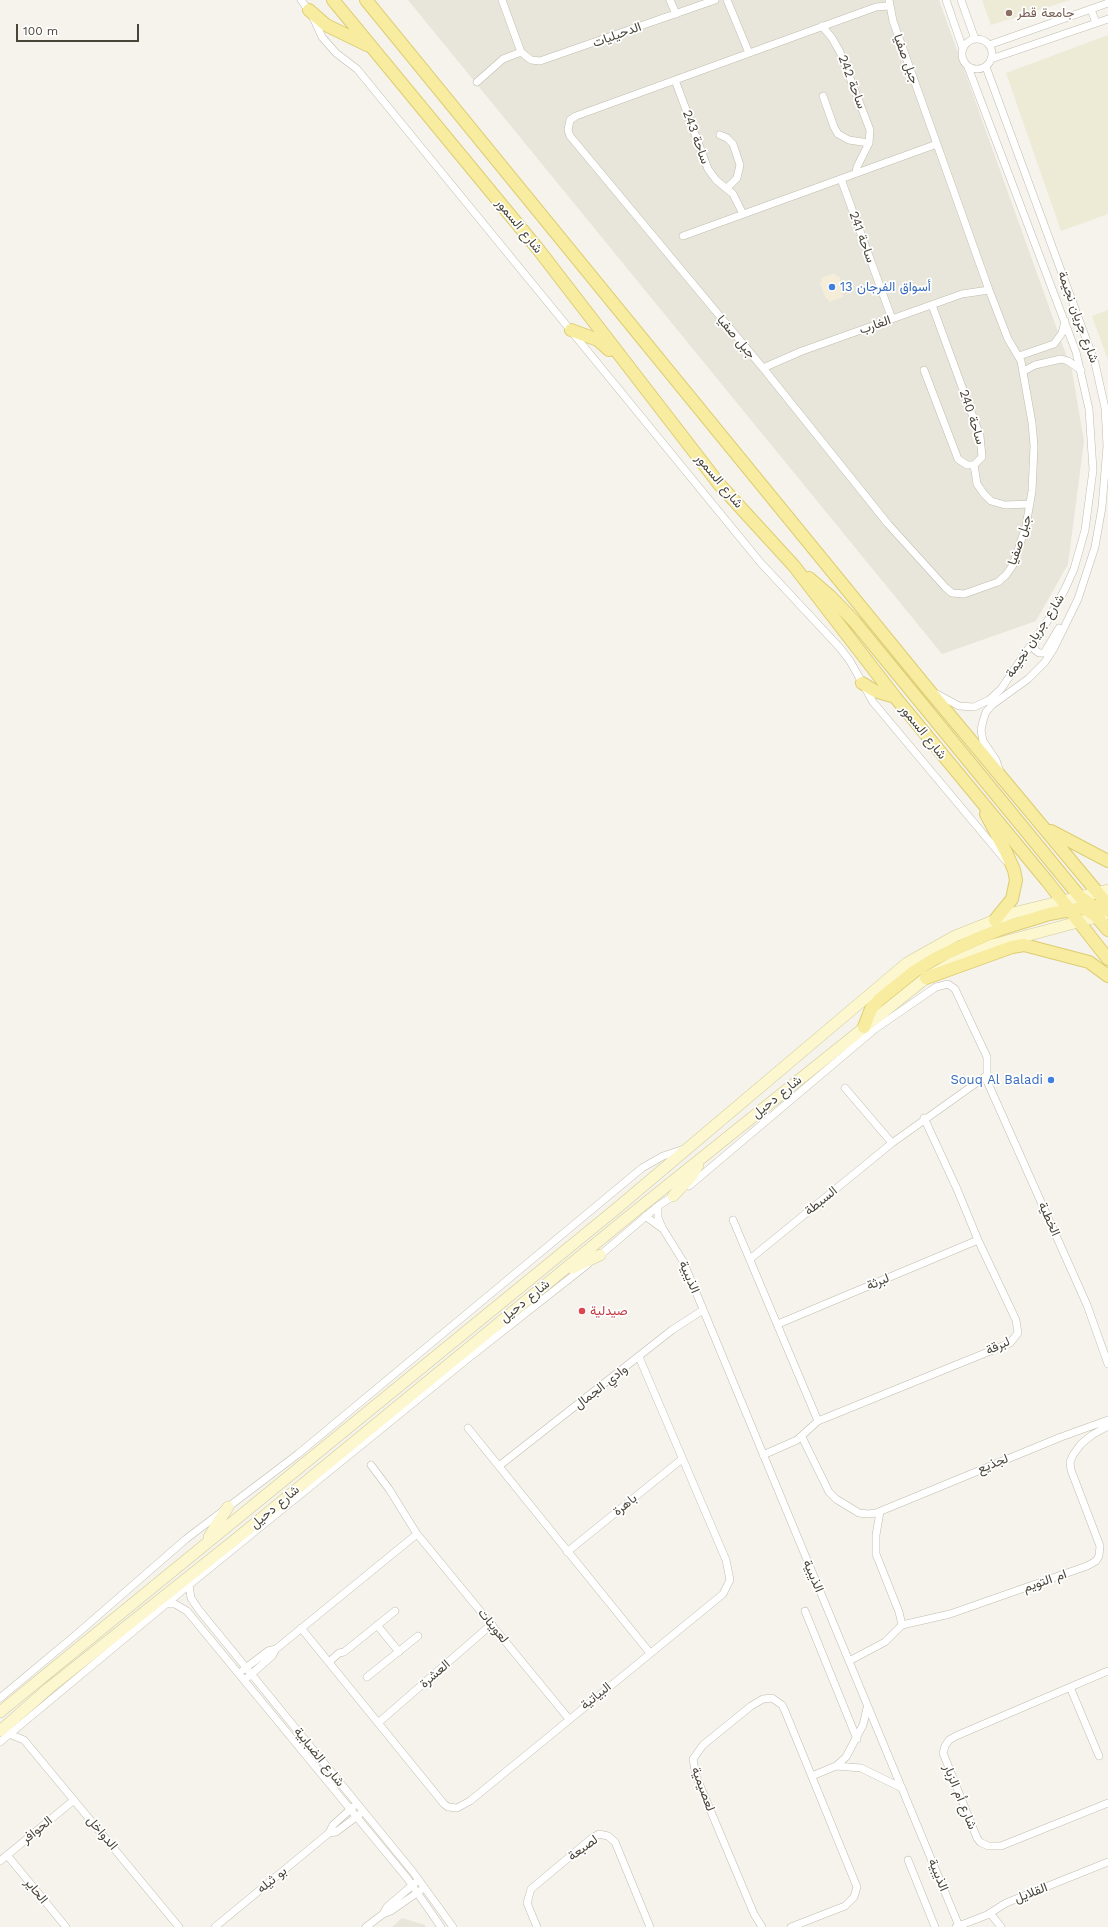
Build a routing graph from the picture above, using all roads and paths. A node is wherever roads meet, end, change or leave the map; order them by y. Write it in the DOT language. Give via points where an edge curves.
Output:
graph roads {
  1 [pos="301,0"];
  2 [pos="333,0"];
  3 [pos="366,0"];
  4 [pos="372,0"];
  5 [pos="502,0"];
  6 [pos="670,0"];
  7 [pos="716,0"];
  8 [pos="727,0"];
  9 [pos="946,0"];
  10 [pos="961,0"];
  11 [pos="889,3"];
  12 [pos="1108,3"];
  13 [pos="1090,9"];
  14 [pos="309,10"];
  15 [pos="676,14"];
  16 [pos="379,16"];
  17 [pos="1108,18"];
  18 [pos="1096,23"];
  19 [pos="822,26"];
  20 [pos="975,39"];
  21 [pos="990,45"];
  22 [pos="963,49"];
  23 [pos="374,50"];
  24 [pos="521,52"];
  25 [pos="749,53"];
  26 [pos="992,59"];
  27 [pos="968,66"];
  28 [pos="986,67"];
  29 [pos="675,80"];
  30 [pos="477,82"];
  31 [pos="823,96"];
  32 [pos="720,135"];
  33 [pos="869,142"];
  34 [pos="937,144"];
  35 [pos="856,173"];
  36 [pos="841,178"];
  37 [pos="727,188"];
  38 [pos="743,214"];
  39 [pos="683,236"];
  40 [pos="989,290"];
  41 [pos="932,305"];
  42 [pos="892,319"];
  43 [pos="1065,321"];
  44 [pos="571,330"];
  45 [pos="1019,356"];
  46 [pos="763,368"];
  47 [pos="924,370"];
  48 [pos="1081,370"];
  49 [pos="1024,371"];
  50 [pos="667,417"];
  51 [pos="974,465"];
  52 [pos="1030,504"];
  53 [pos="794,566"];
  54 [pos="1070,614"];
  55 [pos="1036,638"];
  56 [pos="862,683"];
  57 [pos="928,689"];
  58 [pos="895,697"];
  59 [pos="1000,775"];
  60 [pos="982,804"];
  61 [pos="1042,825"];
  62 [pos="1108,861"];
  63 [pos="1014,870"];
  64 [pos="1103,891"];
  65 [pos="1093,907"];
  66 [pos="995,920"];
  67 [pos="1079,922"];
  68 [pos="1108,930"];
  69 [pos="1108,959"];
  70 [pos="1108,976"];
  71 [pos="926,978"];
  72 [pos="864,1027"];
  73 [pos="986,1076"];
  74 [pos="845,1088"];
  75 [pos="924,1118"];
  76 [pos="892,1143"];
  77 [pos="686,1148"];
  78 [pos="704,1155"];
  79 [pos="673,1196"];
  80 [pos="658,1206"];
  81 [pos="645,1216"];
  82 [pos="733,1220"];
  83 [pos="663,1229"];
  84 [pos="978,1240"];
  85 [pos="600,1255"];
  86 [pos="750,1259"];
  87 [pos="556,1276"];
  88 [pos="703,1310"];
  89 [pos="778,1324"];
  90 [pos="639,1357"];
  91 [pos="1108,1364"];
  92 [pos="1108,1420"];
  93 [pos="818,1421"];
  94 [pos="1108,1426"];
  95 [pos="468,1428"];
  96 [pos="802,1437"];
  97 [pos="763,1455"];
  98 [pos="682,1459"];
  99 [pos="370,1465"];
  100 [pos="499,1466"];
  101 [pos="228,1507"];
  102 [pos="880,1512"];
  103 [pos="417,1534"];
  104 [pos="204,1545"];
  105 [pos="225,1548"];
  106 [pos="567,1552"];
  107 [pos="216,1565"];
  108 [pos="189,1585"];
  109 [pos="166,1604"];
  110 [pos="395,1611"];
  111 [pos="805,1611"];
  112 [pos="492,1624"];
  113 [pos="902,1625"];
  114 [pos="376,1626"];
  115 [pos="301,1628"];
  116 [pos="418,1636"];
  117 [pos="276,1648"];
  118 [pos="399,1652"];
  119 [pos="650,1653"];
  120 [pos="849,1661"];
  121 [pos="330,1664"];
  122 [pos="246,1667"];
  123 [pos="1108,1671"];
  124 [pos="240,1673"];
  125 [pos="252,1674"];
  126 [pos="367,1677"];
  127 [pos="245,1680"];
  128 [pos="1070,1687"];
  129 [pos="49,1688"];
  130 [pos="0,1698"];
  131 [pos="867,1706"];
  132 [pos="0,1712"];
  133 [pos="35,1712"];
  134 [pos="569,1719"];
  135 [pos="26,1720"];
  136 [pos="378,1723"];
  137 [pos="2,1735"];
  138 [pos="857,1739"];
  139 [pos="24,1740"];
  140 [pos="1099,1756"];
  141 [pos="836,1766"];
  142 [pos="812,1776"];
  143 [pos="902,1788"];
  144 [pos="74,1800"];
  145 [pos="1108,1803"];
  146 [pos="357,1804"];
  147 [pos="351,1809"];
  148 [pos="364,1812"];
  149 [pos="357,1817"];
  150 [pos="329,1833"];
  151 [pos="7,1855"];
  152 [pos="908,1860"];
  153 [pos="0,1861"];
  154 [pos="1108,1862"];
  155 [pos="418,1879"];
  156 [pos="412,1885"];
  157 [pos="425,1888"];
  158 [pos="417,1893"];
  159 [pos="990,1913"];
  160 [pos="383,1914"];
  161 [pos="958,1926"];
  162 [pos="66,1927"];
  163 [pos="179,1927"];
  164 [pos="215,1927"];
  165 [pos="366,1927"];
  166 [pos="441,1927"];
  167 [pos="454,1927"];
  168 [pos="537,1927"];
  169 [pos="650,1927"];
  170 [pos="762,1927"];
  171 [pos="791,1927"];
  172 [pos="935,1927"];
  173 [pos="1001,1927"];
  1 -- 14 [label="street, شارع السمور"];
  2 -- 23 [label="main road, شارع السمور"];
  3 -- 16 [label="main road, شارع السمور"];
  4 -- 16 [label="street, شارع السمور"];
  5 -- 24 [label="street"];
  6 -- 15 [label="street"];
  7 -- 15 [label="street, الدحيليات"];
  8 -- 25 [label="street"];
  9 -- 22 [label="street"];
  10 -- 20 [label="street"];
  11 -- 19 [label="street, جبل صفيا"];
  11 -- 34 [label="street, جبل صفيا" via="893,21"];
  12 -- 13 [label="street"];
  13 -- 18 [label="street"];
  13 -- 21 [label="street"];
  14 -- 23 [label="main road" via="326,25"];
  14 -- 44 [label="street, شارع السمور" via="322,37 336,53 357,69"];
  15 -- 24 [label="street, الدحيليات" via="544,61 531,60"];
  16 -- 57 [label="main road, شارع السمور"];
  17 -- 18 [label="street"];
  18 -- 26 [label="street"];
  19 -- 25 [label="street, جبل صفيا"];
  19 -- 33 [label="street, ساحة 242" via="843,59 870,130"];
  20 -- 21 [label="street" via="983,40"];
  20 -- 22 [label="street" via="967,42"];
  21 -- 26 [label="street"];
  22 -- 27 [label="street" via="962,56"];
  23 -- 50 [label="main road, شارع السمور" via="538,249"];
  24 -- 30 [label="street" via="503,59"];
  25 -- 29 [label="street, جبل صفيا"];
  26 -- 28 [label="street"];
  27 -- 28 [label="street" via="977,69"];
  27 -- 43 [label="street, شارع جريان نجيمة"];
  28 -- 54 [label="street, شارع جريان نجيمة" via="1091,351 1105,408 1106,468 1096,542 1084,583"];
  29 -- 37 [label="street, ساحة 243" via="708,169 716,180"];
  29 -- 46 [label="street, جبل صفيا" via="576,116 570,120 568,130 570,136"];
  31 -- 33 [label="street" via="838,134 849,140"];
  32 -- 37 [label="street, ساحة 243" via="733,144 740,165 738,178"];
  33 -- 35 [label="street"];
  34 -- 35 [label="street"];
  34 -- 40 [label="street, جبل صفيا"];
  35 -- 36 [label="street"];
  36 -- 38 [label="street"];
  36 -- 42 [label="street, ساحة 241"];
  37 -- 38 [label="street, ساحة 243" via="736,198"];
  38 -- 39 [label="street"];
  40 -- 41 [label="street, الغارب" via="967,292"];
  40 -- 45 [label="street, جبل صفيا" via="1008,340"];
  41 -- 42 [label="street, الغارب"];
  41 -- 51 [label="street, ساحة 240" via="980,436 982,457"];
  42 -- 46 [label="street, الغارب" via="802,351"];
  43 -- 45 [label="street" via="1062,333 1054,344"];
  43 -- 48 [label="street, شارع جريان نجيمة"];
  44 -- 50 [label="main road" via="598,340 606,347 650,401"];
  44 -- 56 [label="street, شارع السمور" via="760,562 840,648"];
  45 -- 49 [label="street, جبل صفيا"];
  46 -- 52 [label="street, جبل صفيا" via="888,524 952,593 967,593 1006,576 1021,543"];
  47 -- 51 [label="street, ساحة 240" via="958,459 966,465"];
  48 -- 49 [label="street" via="1061,359 1035,365"];
  48 -- 55 [label="street, شارع جريان نجيمة" via="1092,436 1093,470 1089,510 1074,568 1057,604"];
  49 -- 52 [label="street, جبل صفيا" via="1034,446"];
  50 -- 53 [label="main road, شارع السمور" via="719,484"];
  51 -- 52 [label="street, جبل صفيا" via="977,484 991,501 1005,505"];
  53 -- 58 [label="main road, شارع السمور"];
  53 -- 65 [label="main road" via="854,620"];
  54 -- 55 [label="street" via="1065,617 1044,653 1035,650"];
  54 -- 59 [label="street, شارع جريان نجيمة" via="1045,662 1028,679 992,705 984,716 981,730 983,741 998,763"];
  55 -- 57 [label="street, شارع جريان نجيمة" via="1001,689 982,705 959,706"];
  56 -- 58 [label="main road" via="875,691"];
  56 -- 63 [label="street, شارع السمور" via="873,702"];
  57 -- 59 [label="main road, شارع السمور"];
  58 -- 60 [label="main road, شارع السمور"];
  59 -- 61 [label="main road, شارع السمور"];
  60 -- 63 [label="main road"];
  60 -- 65 [label="main road, شارع السمور"];
  61 -- 62 [label="main road"];
  61 -- 64 [label="main road, شارع السمور"];
  63 -- 66 [label="main road" via="1014,895"];
  64 -- 65 [label="main road"];
  65 -- 66 [label="main road, شارع دحيل" via="1027,909"];
  65 -- 67 [label="main road, شارع السمور"];
  65 -- 67 [label="main road, شارع دحيل"];
  65 -- 68 [label="main road"];
  65 -- 72 [label="main road" via="1004,928 936,958 879,1000 868,1015"];
  66 -- 77 [label="main road, شارع دحيل" via="955,936 907,963"];
  67 -- 69 [label="main road, شارع السمور"];
  67 -- 71 [label="main road, شارع دحيل" via="992,945"];
  70 -- 71 [label="main road" via="1089,962 1024,945 1012,946"];
  71 -- 72 [label="main road, شارع دحيل"];
  72 -- 78 [label="main road, شارع دحيل"];
  73 -- 75 [label="street, السبطة"];
  73 -- 79 [label="street, شارع دحيل" via="987,1057 954,989 948,984 939,985 875,1029 683,1191"];
  73 -- 91 [label="street, الخطية" via="1087,1305"];
  74 -- 76 [label="street"];
  75 -- 76 [label="street, السبطة"];
  75 -- 84 [label="street, لبرقة"];
  76 -- 86 [label="street, السبطة"];
  77 -- 101 [label="street, شارع دحيل" via="663,1156 642,1168 304,1449"];
  77 -- 104 [label="main road, شارع دحيل" via="616,1209"];
  78 -- 79 [label="main road" via="690,1178"];
  78 -- 87 [label="main road, شارع دحيل"];
  79 -- 80 [label="street, شارع دحيل"];
  80 -- 81 [label="street, شارع دحيل"];
  80 -- 83 [label="street, الذيبية" via="658,1218"];
  81 -- 83 [label="street, الذيبية"];
  81 -- 85 [label="street, شارع دحيل"];
  82 -- 86 [label="street"];
  83 -- 88 [label="street, الذيبية" via="682,1258"];
  84 -- 89 [label="street, لبرثة"];
  84 -- 93 [label="street, لبرقة" via="1018,1325 1018,1333 1013,1340"];
  85 -- 87 [label="main road"];
  85 -- 107 [label="street, شارع دحيل" via="465,1361"];
  86 -- 89 [label="street"];
  87 -- 105 [label="main road, شارع دحيل"];
  88 -- 90 [label="street, وادي الجمال" via="672,1330"];
  88 -- 97 [label="street, الذيبية"];
  89 -- 93 [label="street"];
  90 -- 98 [label="street, البياتية"];
  90 -- 100 [label="street, وادي الجمال"];
  92 -- 102 [label="street, لجذيع" via="1033,1448"];
  93 -- 96 [label="street, لبرقة"];
  94 -- 113 [label="street, ام التويم" via="1081,1444 1070,1462 1100,1546 1096,1561 950,1614"];
  95 -- 100 [label="street"];
  96 -- 97 [label="street, لبرقة"];
  96 -- 102 [label="street, لجذيع" via="824,1485 836,1499 859,1513"];
  97 -- 120 [label="street, الذيبية"];
  98 -- 106 [label="street, باهرة"];
  98 -- 119 [label="street, البياتية" via="726,1560 730,1580 723,1594"];
  99 -- 103 [label="street, لعوينات" via="390,1489"];
  100 -- 106 [label="street"];
  101 -- 104 [label="main road"];
  101 -- 130 [label="street, شارع دحيل" via="186,1539 78,1634"];
  102 -- 113 [label="street" via="875,1544 877,1558"];
  103 -- 112 [label="street, لعوينات"];
  103 -- 115 [label="street"];
  104 -- 132 [label="main road, شارع دحيل"];
  105 -- 107 [label="main road"];
  105 -- 129 [label="main road, شارع دحيل"];
  106 -- 119 [label="street"];
  107 -- 108 [label="street, شارع دحيل"];
  108 -- 109 [label="street, شارع دحيل"];
  108 -- 122 [label="street, شارع الضبابية" via="193,1602"];
  109 -- 124 [label="street, شارع الضبابية" via="184,1608"];
  109 -- 133 [label="street, شارع دحيل"];
  110 -- 114 [label="street"];
  111 -- 138 [label="street"];
  112 -- 134 [label="street, لعوينات"];
  112 -- 136 [label="street, العشرة"];
  113 -- 120 [label="street" via="885,1642"];
  114 -- 118 [label="street"];
  114 -- 121 [label="street" via="344,1652 342,1657"];
  115 -- 117 [label="street"];
  115 -- 121 [label="street, البياتية"];
  116 -- 118 [label="street"];
  117 -- 122 [label="street"];
  117 -- 125 [label="street" via="272,1656"];
  118 -- 126 [label="street"];
  119 -- 134 [label="street, البياتية"];
  120 -- 131 [label="street, الذيبية"];
  121 -- 136 [label="street, البياتية"];
  122 -- 124 [label="street"];
  122 -- 125 [label="street, شارع الضبابية"];
  123 -- 128 [label="street, شارع أم الزبار"];
  124 -- 127 [label="street, شارع الضبابية"];
  125 -- 127 [label="street"];
  125 -- 146 [label="street, شارع الضبابية"];
  127 -- 147 [label="street, شارع الضبابية"];
  128 -- 140 [label="street"];
  128 -- 145 [label="street, شارع أم الزبار" via="949,1740 943,1753 945,1760 977,1838 988,1846 1001,1846"];
  129 -- 133 [label="main road"];
  129 -- 137 [label="main road, شارع دحيل"];
  131 -- 138 [label="street" via="865,1720"];
  131 -- 143 [label="street, الذيبية"];
  133 -- 135 [label="street, شارع دحيل"];
  134 -- 136 [label="street, البياتية" via="470,1801 452,1808 438,1797"];
  135 -- 137 [label="street, شارع دحيل"];
  135 -- 139 [label="street"];
  137 -- 139 [label="street, الدواخل"];
  138 -- 141 [label="street" via="850,1752"];
  139 -- 144 [label="street, الدواخل"];
  141 -- 142 [label="street"];
  141 -- 143 [label="street" via="861,1768"];
  142 -- 170 [label="street, لعصيمية" via="785,1711 777,1700 772,1698 763,1699 751,1706 703,1745 693,1760 696,1776 754,1914"];
  142 -- 171 [label="street, لعصيمية" via="854,1878 856,1892 845,1906"];
  143 -- 161 [label="street, الذيبية"];
  144 -- 151 [label="street, الحوافر"];
  144 -- 163 [label="street, الدواخل"];
  146 -- 147 [label="street, بو ثيله"];
  146 -- 148 [label="street, شارع الضبابية"];
  147 -- 149 [label="street, شارع الضبابية"];
  147 -- 150 [label="street, بو ثيله"];
  148 -- 149 [label="street, بو ثيله"];
  148 -- 155 [label="street, شارع الضبابية"];
  149 -- 150 [label="street, بو ثيله" via="336,1832"];
  149 -- 156 [label="street, شارع الضبابية"];
  150 -- 164 [label="street, بو ثيله"];
  151 -- 153 [label="street, الحوافر"];
  151 -- 162 [label="street, الحاير"];
  152 -- 172 [label="street"];
  154 -- 159 [label="street, القلايل" via="1006,1903"];
  155 -- 156 [label="street"];
  155 -- 157 [label="street, شارع الضبابية"];
  156 -- 158 [label="street, شارع الضبابية"];
  156 -- 160 [label="street" via="387,1907"];
  157 -- 158 [label="street"];
  157 -- 167 [label="street, شارع الضبابية"];
  158 -- 160 [label="street" via="389,1913"];
  158 -- 166 [label="street, شارع الضبابية"];
  159 -- 161 [label="street, القلايل"];
  159 -- 173 [label="street"];
  160 -- 165 [label="street"];
  168 -- 169 [label="street, لصبعة" via="527,1903 531,1889 599,1834 608,1836 614,1842"];
}
